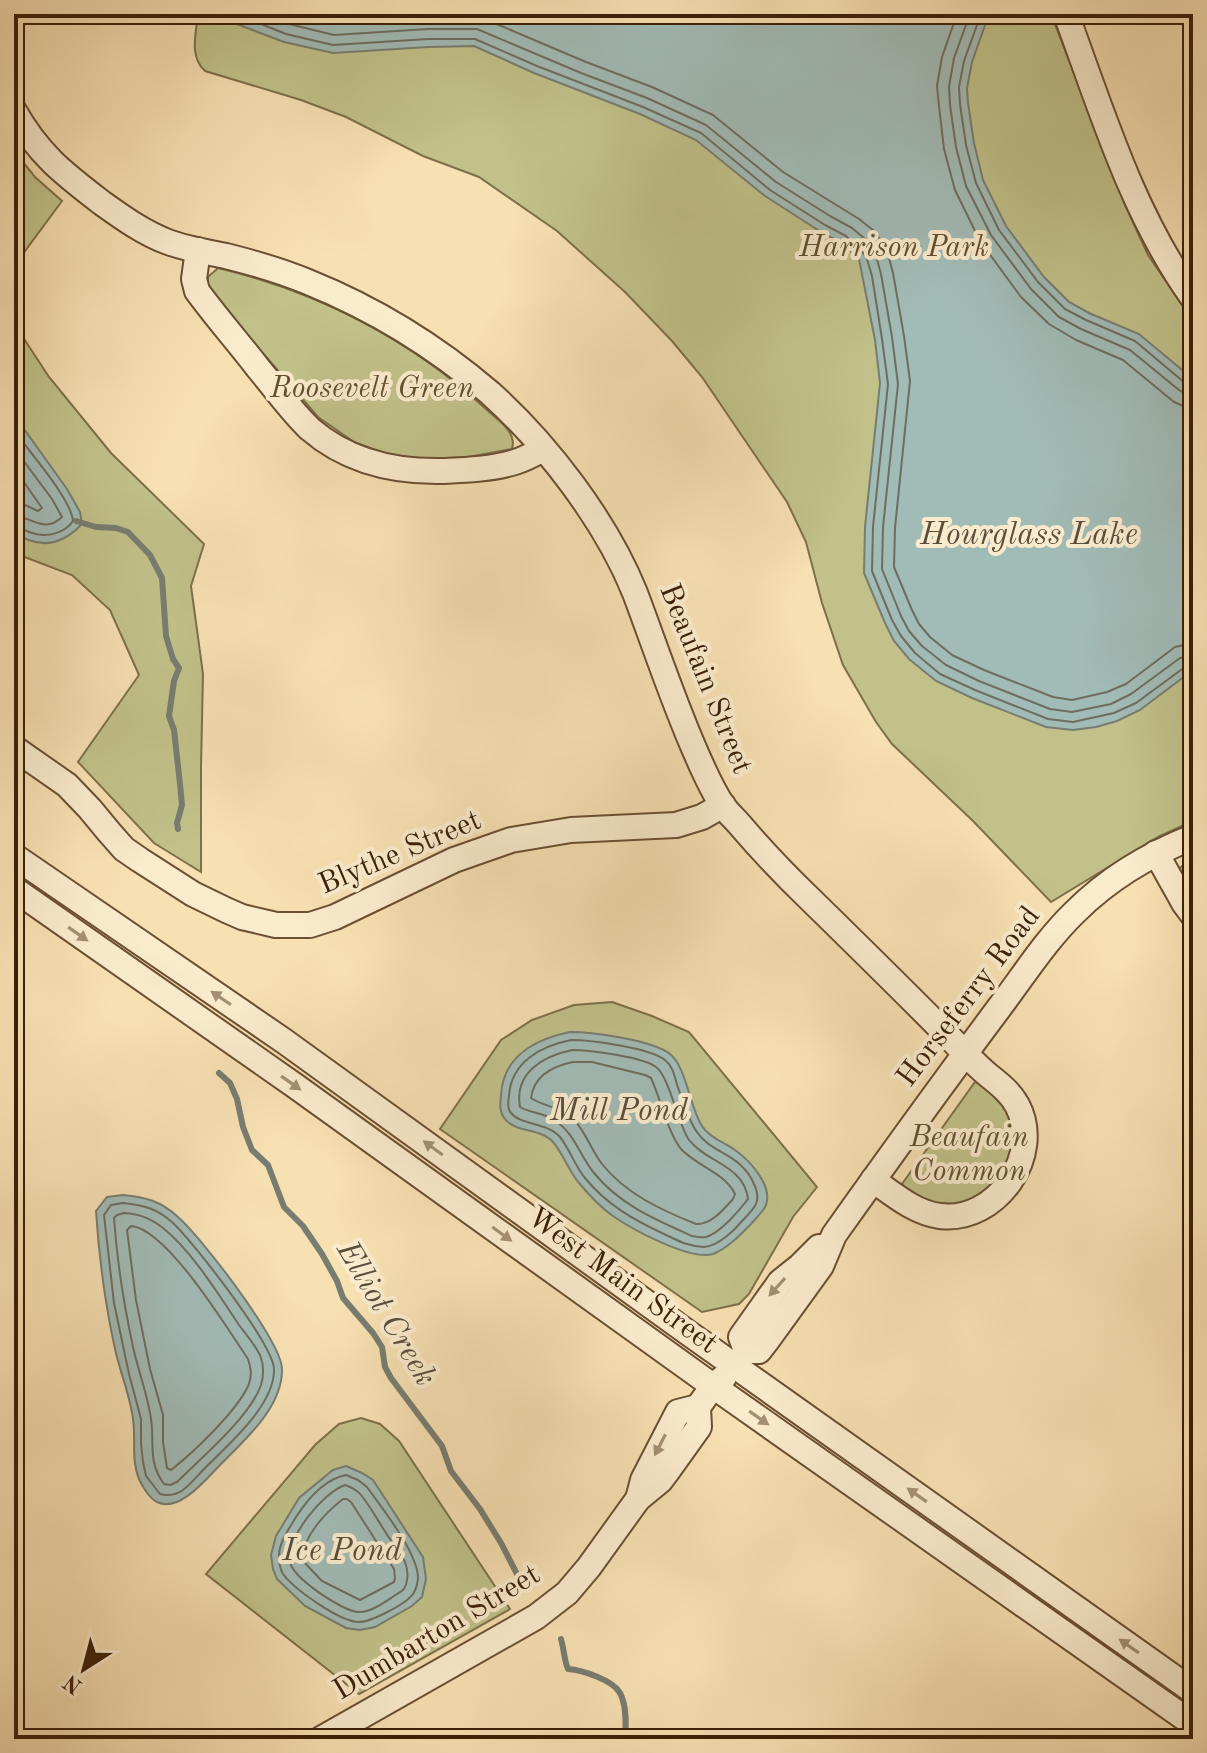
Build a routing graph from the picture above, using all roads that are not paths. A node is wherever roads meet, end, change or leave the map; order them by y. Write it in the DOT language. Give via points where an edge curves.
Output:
graph roads {
  1 [pos="1066,14"];
  2 [pos="14,111"];
  3 [pos="198,250"];
  4 [pos="1193,298"];
  5 [pos="543,449"];
  6 [pos="14,748"];
  7 [pos="723,805"];
  8 [pos="1193,837"];
  9 [pos="1156,853"];
  10 [pos="17,865"];
  11 [pos="14,889"];
  12 [pos="1193,915"];
  13 [pos="965,1053"];
  14 [pos="873,1180"];
  15 [pos="730,1370"];
  16 [pos="1193,1691"];
  17 [pos="1193,1724"];
  18 [pos="321,1739"];
  1 -- 4 [label="street" via="1145,219"];
  2 -- 3 [label="street, Beaufain Street" via="42,153 68,177 139,229"];
  3 -- 5 [label="street, Beaufain Street" via="304,280 389,320 465,372"];
  3 -- 5 [label="street" via="197,291 308,427 340,449 379,466 427,471 502,465"];
  5 -- 7 [label="street, Beaufain Street" via="599,522 621,562 686,730"];
  6 -- 7 [label="street, Blythe Street" via="67,785 140,860 226,910 276,925 310,925 335,917 454,860 511,840 571,830 676,825"];
  7 -- 13 [label="street, Beaufain Street" via="779,869"];
  8 -- 9 [label="street, Horseferry Road"];
  9 -- 12 [label="street"];
  9 -- 13 [label="street, Horseferry Road" via="1076,911"];
  15 -- 10 [label="street, West Main Street, one-way" via="284,1041"];
  11 -- 15 [label="street, West Main Street, one-way" via="294,1085"];
  13 -- 14 [label="street, Horseferry Road"];
  13 -- 14 [label="street, Beaufain Street" via="1007,1090 1024,1120 1020,1164 1007,1184 975,1211 945,1217 914,1208"];
  14 -- 15 [label="street, Horseferry Road" via="834,1235 773,1291 741,1337"];
  16 -- 15 [label="street, West Main Street, one-way"];
  15 -- 17 [label="street, West Main Street, one-way"];
  15 -- 18 [label="street, Dumbarton Street" via="698,1407 678,1412 638,1499 567,1593 547,1610"];
}
